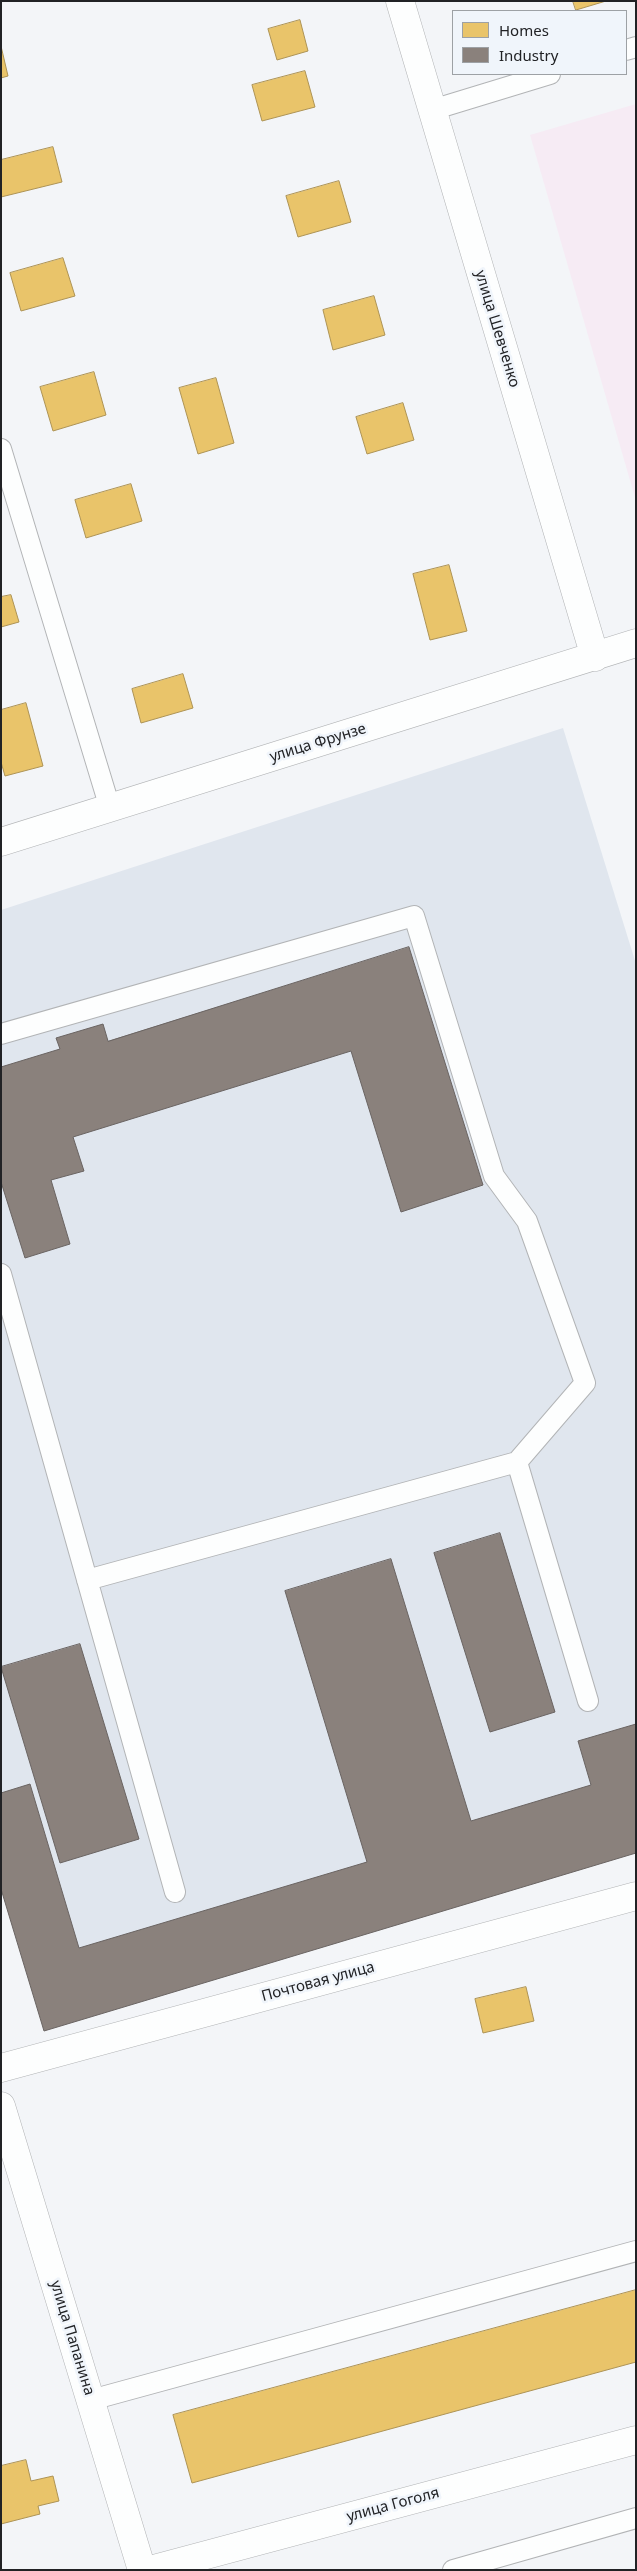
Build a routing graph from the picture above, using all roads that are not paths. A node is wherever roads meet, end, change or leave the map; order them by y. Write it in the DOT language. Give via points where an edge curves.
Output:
graph roads {
  1 [pos="400,1"];
  2 [pos="547,75"];
  3 [pos="432,110"];
  4 [pos="1,449"];
  5 [pos="636,644"];
  6 [pos="595,657"];
  7 [pos="110,808"];
  8 [pos="1,842"];
  9 [pos="1,1034"];
  10 [pos="1,1274"];
  11 [pos="517,1462"];
  12 [pos="87,1580"];
  13 [pos="588,1701"];
  14 [pos="175,1892"];
  15 [pos="636,1896"];
  16 [pos="1,2068"];
  17 [pos="1,2106"];
  18 [pos="636,2251"];
  19 [pos="90,2400"];
  20 [pos="636,2440"];
  21 [pos="636,2518"];
  22 [pos="142,2570"];
  23 [pos="150,2570"];
  24 [pos="453,2570"];
  1 -- 3 [label="street, улица Шевченко"];
  2 -- 3 [label="lane"];
  3 -- 6 [label="street, улица Шевченко"];
  4 -- 7 [label="lane"];
  5 -- 6 [label="street, улица Фрунзе"];
  6 -- 7 [label="street, улица Фрунзе"];
  7 -- 8 [label="street, улица Фрунзе"];
  9 -- 11 [label="lane" via="414,916 494,1176 528,1221 585,1383"];
  10 -- 12 [label="lane"];
  11 -- 12 [label="lane"];
  11 -- 13 [label="lane"];
  12 -- 14 [label="lane"];
  15 -- 16 [label="street, Почтовая улица"];
  17 -- 19 [label="street, улица Папанина"];
  18 -- 19 [label="lane"];
  19 -- 22 [label="street, улица Папанина"];
  20 -- 23 [label="street, улица Гоголя"];
  21 -- 24 [label="lane"];
}
